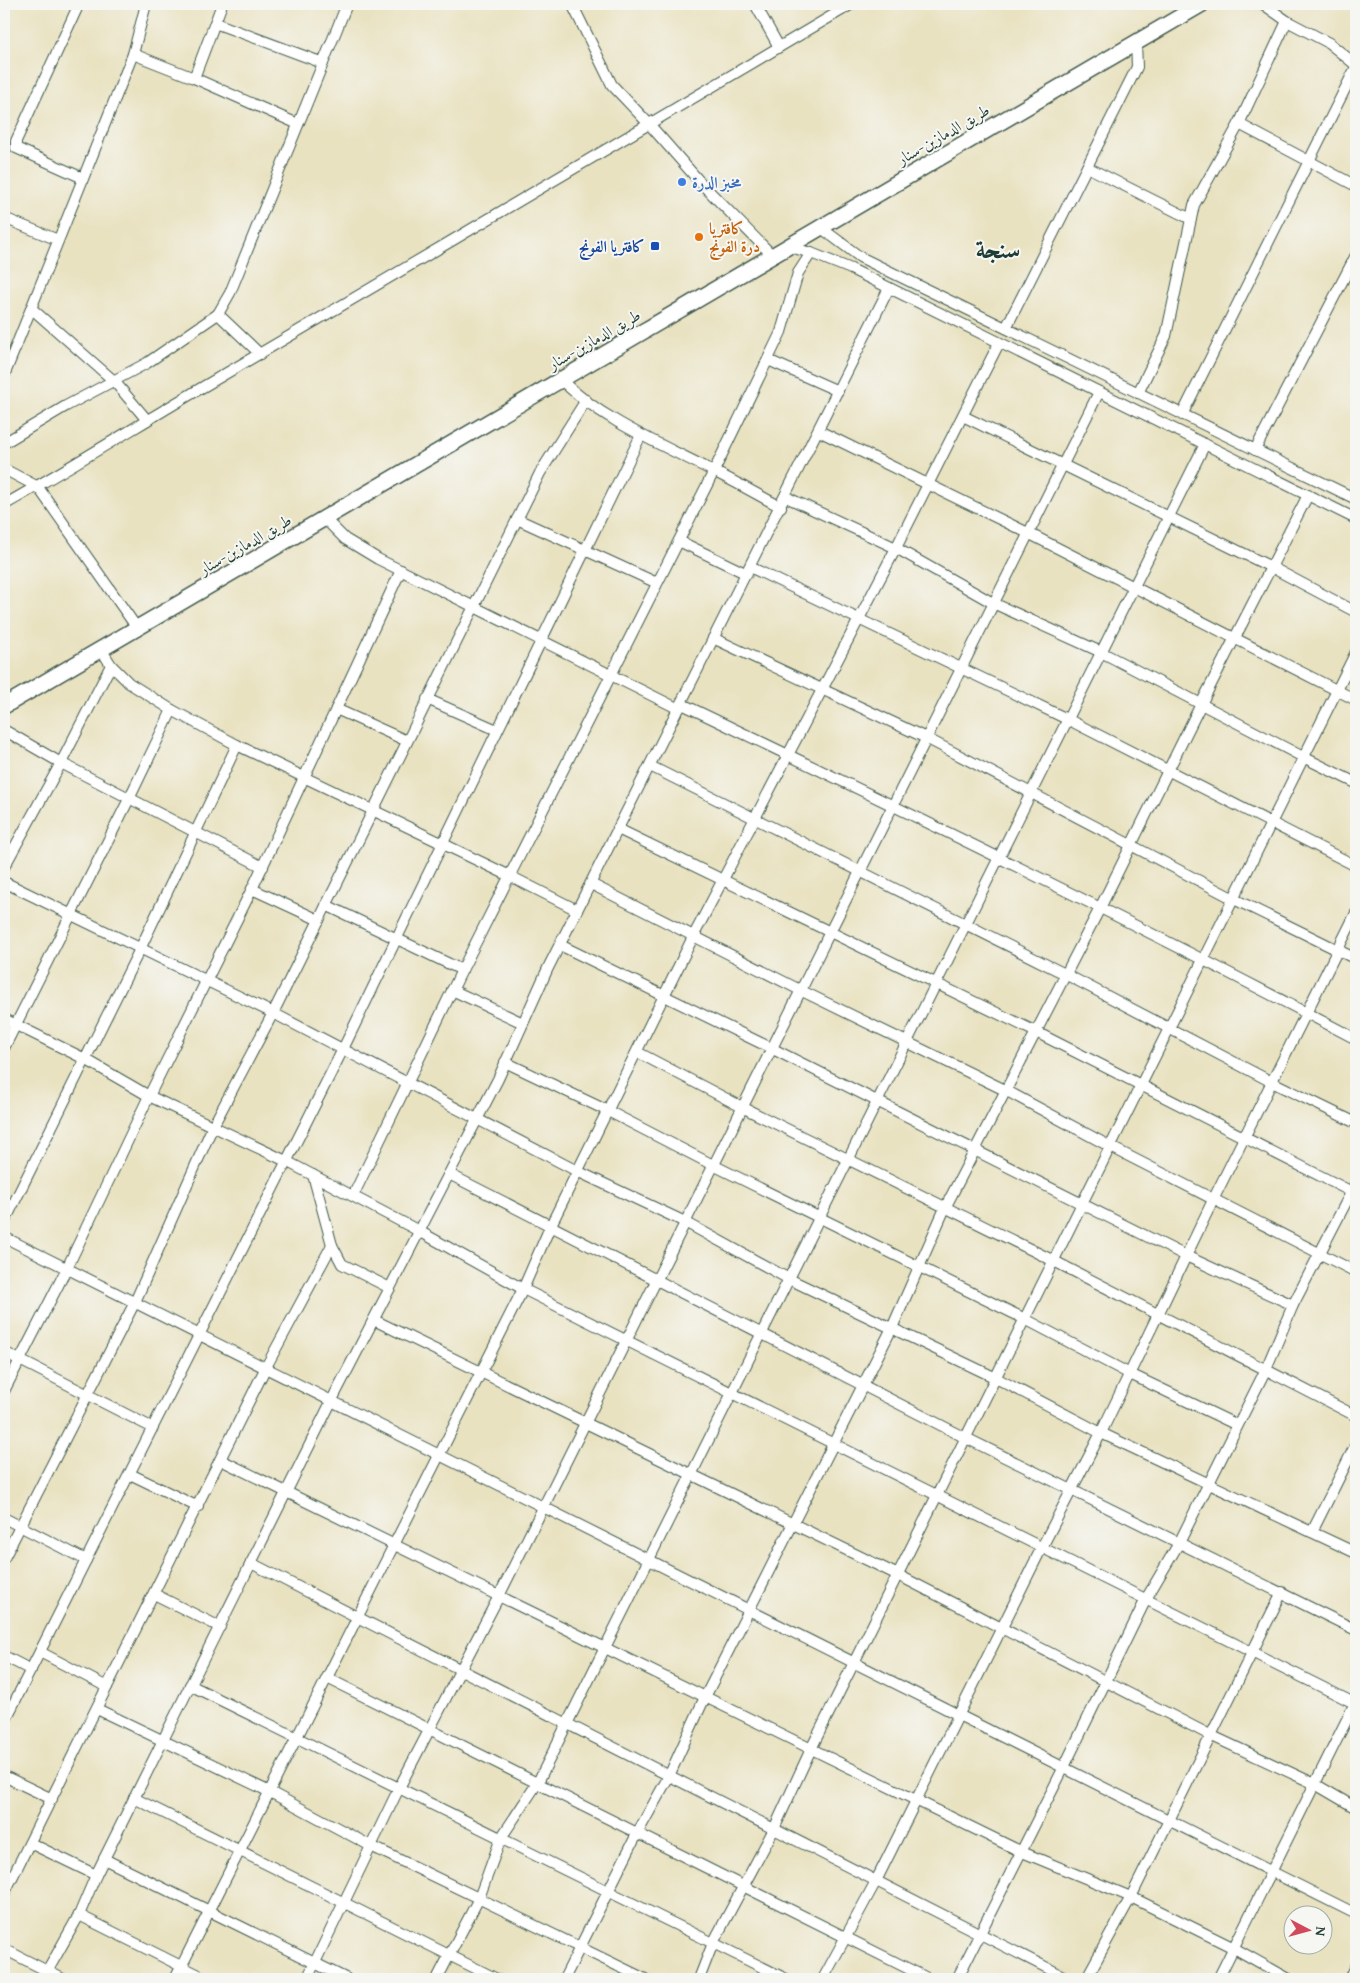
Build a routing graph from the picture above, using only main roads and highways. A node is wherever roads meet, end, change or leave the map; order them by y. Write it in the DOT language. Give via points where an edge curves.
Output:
graph roads {
  1 [pos="1202,4"];
  2 [pos="4,706"];
  1 -- 2 [label="highway, طريق الدمازين-سنار"];
}
